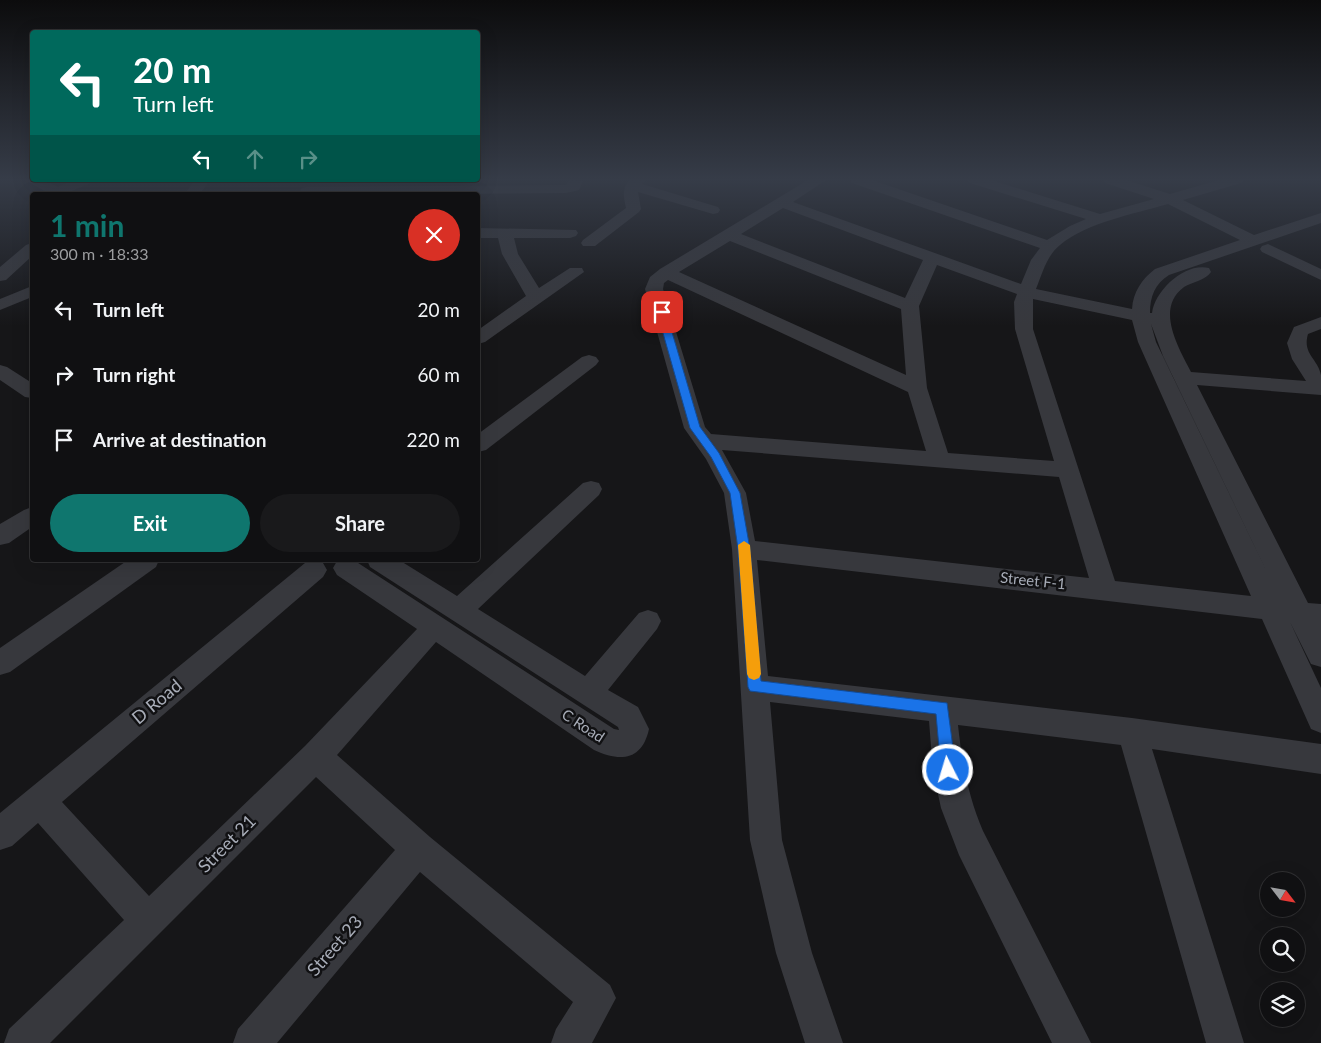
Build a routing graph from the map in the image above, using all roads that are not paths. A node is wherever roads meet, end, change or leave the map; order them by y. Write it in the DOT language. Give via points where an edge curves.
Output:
graph roads {
  1 [pos="608,229"];
  2 [pos="740,229"];
  3 [pos="852,229"];
  4 [pos="999,229"];
  5 [pos="1076,229"];
  6 [pos="1228,229"];
  7 [pos="1297,229"];
  8 [pos="1321,231"];
  9 [pos="480,233"];
  10 [pos="505,233"];
  11 [pos="570,233"];
  12 [pos="730,235"];
  13 [pos="589,243"];
  14 [pos="1260,245"];
  15 [pos="1050,246"];
  16 [pos="30,250"];
  17 [pos="933,258"];
  18 [pos="576,272"];
  19 [pos="666,272"];
  20 [pos="2,274"];
  21 [pos="1321,275"];
  22 [pos="30,285"];
  23 [pos="30,292"];
  24 [pos="1026,292"];
  25 [pos="536,297"];
  26 [pos="0,306"];
  27 [pos="910,306"];
  28 [pos="1140,317"];
  29 [pos="1161,321"];
  30 [pos="1321,322"];
  31 [pos="480,337"];
  32 [pos="589,362"];
  33 [pos="0,371"];
  34 [pos="1184,378"];
  35 [pos="917,388"];
  36 [pos="1321,388"];
  37 [pos="30,391"];
  38 [pos="706,441"];
  39 [pos="480,444"];
  40 [pos="940,459"];
  41 [pos="1068,470"];
  42 [pos="591,489"];
  43 [pos="30,517"];
  44 [pos="0,536"];
  45 [pos="744,549"];
  46 [pos="144,562"];
  47 [pos="382,562"];
  48 [pos="350,564"];
  49 [pos="309,565"];
  50 [pos="1105,589"];
  51 [pos="459,610"];
  52 [pos="1272,611"];
  53 [pos="1311,614"];
  54 [pos="648,621"];
  55 [pos="424,638"];
  56 [pos="1321,655"];
  57 [pos="0,663"];
  58 [pos="755,687"];
  59 [pos="588,693"];
  60 [pos="942,708"];
  61 [pos="1321,720"];
  62 [pos="1132,732"];
  63 [pos="316,756"];
  64 [pos="1321,759"];
  65 [pos="40,801"];
  66 [pos="0,834"];
  67 [pos="418,849"];
  68 [pos="148,921"];
  69 [pos="23,1043"];
  70 [pos="252,1043"];
  71 [pos="570,1043"];
  72 [pos="824,1043"];
  73 [pos="1072,1043"];
  74 [pos="1225,1043"];
  1 -- 13 [label="street"];
  2 -- 12 [label="street"];
  3 -- 17 [label="street"];
  4 -- 15 [label="street"];
  5 -- 15 [label="street"];
  6 -- 14 [label="street"];
  7 -- 14 [label="street"];
  8 -- 14 [label="street"];
  9 -- 10 [label="street"];
  10 -- 11 [label="street"];
  10 -- 25 [label="street" via="510,254"];
  12 -- 19 [label="street"];
  12 -- 27 [label="street"];
  14 -- 21 [label="street"];
  14 -- 28 [label="street" via="1159,274 1145,290"];
  14 -- 29 [label="street" via="1176,284 1162,305"];
  15 -- 24 [label="street" via="1039,260"];
  16 -- 20 [label="street"];
  17 -- 24 [label="street"];
  17 -- 27 [label="street"];
  18 -- 25 [label="street"];
  19 -- 35 [label="street"];
  19 -- 38 [label="street" via="656,281 654,289 695,428"];
  20 -- 22 [label="street"];
  23 -- 26 [label="street"];
  24 -- 28 [label="street"];
  24 -- 41 [label="street" via="1024,329"];
  25 -- 31 [label="street"];
  27 -- 35 [label="street"];
  28 -- 29 [label="street"];
  28 -- 52 [label="street" via="1142,331"];
  29 -- 34 [label="street"];
  30 -- 36 [label="street" via="1300,331 1296,343 1302,360"];
  32 -- 39 [label="street"];
  33 -- 37 [label="street"];
  34 -- 36 [label="street"];
  34 -- 53 [label="street"];
  35 -- 40 [label="street"];
  38 -- 40 [label="street"];
  38 -- 45 [label="street" via="735,493"];
  40 -- 41 [label="street"];
  41 -- 50 [label="street"];
  42 -- 51 [label="street"];
  43 -- 44 [label="street"];
  45 -- 50 [label="street, Street F-1"];
  45 -- 58 [label="street"];
  46 -- 57 [label="street"];
  47 -- 51 [label="street, C Road"];
  48 -- 49 [label="street" via="328,574 319,573"];
  48 -- 59 [label="street, C Road" via="605,740 617,745 628,742 633,735 631,720"];
  49 -- 65 [label="street, D Road"];
  50 -- 52 [label="street, Street F-1"];
  51 -- 59 [label="street, C Road"];
  52 -- 53 [label="street, Street F-1"];
  52 -- 61 [label="street"];
  53 -- 56 [label="street"];
  54 -- 59 [label="street"];
  55 -- 63 [label="street, Street 21"];
  58 -- 60 [label="street"];
  58 -- 72 [label="street" via="766,840 794,953"];
  60 -- 62 [label="street"];
  60 -- 73 [label="street" via="948,770 957,808 971,843"];
  62 -- 64 [label="street"];
  62 -- 74 [label="street"];
  63 -- 67 [label="street"];
  63 -- 68 [label="street, Street 21"];
  65 -- 66 [label="street, D Road"];
  65 -- 68 [label="street"];
  67 -- 70 [label="street, Street 23"];
  67 -- 71 [label="street" via="597,998"];
  68 -- 69 [label="street, Street 21"];
}
